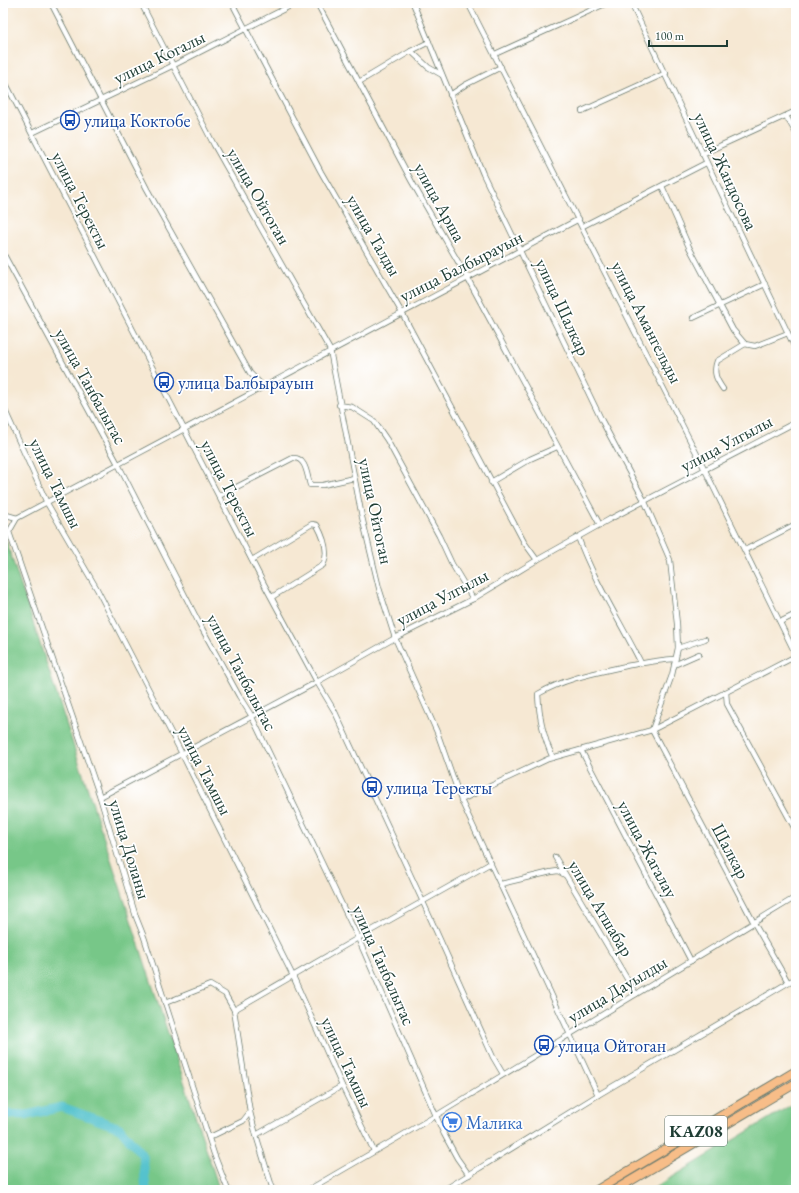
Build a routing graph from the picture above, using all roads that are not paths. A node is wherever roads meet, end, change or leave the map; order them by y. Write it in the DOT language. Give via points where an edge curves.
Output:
graph roads {
  1 [pos="51,3"];
  2 [pos="141,3"];
  3 [pos="232,3"];
  4 [pos="296,3"];
  5 [pos="318,3"];
  6 [pos="413,3"];
  7 [pos="468,3"];
  8 [pos="607,3"];
  9 [pos="631,3"];
  10 [pos="246,29"];
  11 [pos="429,42"];
  12 [pos="411,51"];
  13 [pos="495,54"];
  14 [pos="174,65"];
  15 [pos="501,67"];
  16 [pos="666,73"];
  17 [pos="442,75"];
  18 [pos="3,78"];
  19 [pos="359,82"];
  20 [pos="450,95"];
  21 [pos="102,99"];
  22 [pos="582,111"];
  23 [pos="796,111"];
  24 [pos="786,116"];
  25 [pos="32,133"];
  26 [pos="796,133"];
  27 [pos="702,154"];
  28 [pos="706,163"];
  29 [pos="662,186"];
  30 [pos="579,219"];
  31 [pos="583,226"];
  32 [pos="522,251"];
  33 [pos="3,253"];
  34 [pos="468,279"];
  35 [pos="765,284"];
  36 [pos="720,306"];
  37 [pos="402,312"];
  38 [pos="693,318"];
  39 [pos="788,333"];
  40 [pos="745,344"];
  41 [pos="330,350"];
  42 [pos="796,350"];
  43 [pos="263,386"];
  44 [pos="723,389"];
  45 [pos="339,405"];
  46 [pos="3,406"];
  47 [pos="796,422"];
  48 [pos="183,428"];
  49 [pos="557,447"];
  50 [pos="118,464"];
  51 [pos="705,470"];
  52 [pos="354,478"];
  53 [pos="491,482"];
  54 [pos="219,496"];
  55 [pos="645,502"];
  56 [pos="47,503"];
  57 [pos="3,514"];
  58 [pos="17,518"];
  59 [pos="796,524"];
  60 [pos="600,525"];
  61 [pos="578,537"];
  62 [pos="744,550"];
  63 [pos="252,560"];
  64 [pos="537,560"];
  65 [pos="272,597"];
  66 [pos="473,599"];
  67 [pos="796,614"];
  68 [pos="780,622"];
  69 [pos="395,638"];
  70 [pos="705,639"];
  71 [pos="678,648"];
  72 [pos="699,654"];
  73 [pos="796,656"];
  74 [pos="640,662"];
  75 [pos="675,662"];
  76 [pos="317,682"];
  77 [pos="726,692"];
  78 [pos="251,716"];
  79 [pos="652,730"];
  80 [pos="581,750"];
  81 [pos="182,754"];
  82 [pos="553,758"];
  83 [pos="100,797"];
  84 [pos="461,800"];
  85 [pos="796,831"];
  86 [pos="555,858"];
  87 [pos="491,863"];
  88 [pos="566,876"];
  89 [pos="501,884"];
  90 [pos="796,897"];
  91 [pos="424,902"];
  92 [pos="754,923"];
  93 [pos="358,938"];
  94 [pos="691,961"];
  95 [pos="293,976"];
  96 [pos="796,978"];
  97 [pos="788,982"];
  98 [pos="636,994"];
  99 [pos="165,1003"];
  100 [pos="234,1010"];
  101 [pos="570,1034"];
  102 [pos="796,1071"];
  103 [pos="503,1074"];
  104 [pos="796,1083"];
  105 [pos="342,1086"];
  106 [pos="598,1096"];
  107 [pos="250,1112"];
  108 [pos="435,1116"];
  109 [pos="256,1135"];
  110 [pos="210,1137"];
  111 [pos="374,1151"];
  112 [pos="469,1175"];
  113 [pos="228,1190"];
  114 [pos="273,1190"];
  115 [pos="308,1190"];
  116 [pos="444,1190"];
  117 [pos="597,1190"];
  118 [pos="615,1190"];
  1 -- 21 [label="street"];
  2 -- 14 [label="street, улица Ойтоган"];
  3 -- 10 [label="street, улица Талды"];
  4 -- 10 [label="street, улица Когалы"];
  5 -- 19 [label="street, улица Арша"];
  6 -- 11 [label="street, улица Шалкар"];
  7 -- 13 [label="street, улица Амангельды"];
  8 -- 13 [label="street"];
  9 -- 16 [label="street, улица Жандосова"];
  10 -- 14 [label="street, улица Когалы"];
  10 -- 37 [label="street, улица Талды" via="321,172"];
  11 -- 12 [label="street"];
  11 -- 17 [label="street, улица Шалкар"];
  12 -- 17 [label="street" via="428,67"];
  12 -- 19 [label="street"];
  13 -- 15 [label="street, улица Амангельды"];
  14 -- 21 [label="street, улица Когалы"];
  14 -- 41 [label="street, улица Ойтоган" via="214,145"];
  15 -- 20 [label="street"];
  15 -- 30 [label="street, улица Амангельды"];
  16 -- 22 [label="street"];
  16 -- 27 [label="street, улица Жандосова"];
  17 -- 20 [label="street, улица Шалкар"];
  18 -- 25 [label="street, улица Теректы"];
  19 -- 34 [label="street, улица Арша" via="412,182"];
  20 -- 32 [label="street, улица Шалкар" via="483,174"];
  21 -- 25 [label="street, улица Когалы"];
  21 -- 43 [label="street" via="147,189 250,373"];
  23 -- 24 [label="street"];
  24 -- 26 [label="street"];
  24 -- 27 [label="street"];
  25 -- 48 [label="street, улица Теректы"];
  27 -- 28 [label="street, улица Жандосова"];
  28 -- 29 [label="street"];
  28 -- 35 [label="street, улица Жандосова"];
  29 -- 31 [label="street"];
  29 -- 36 [label="street" via="689,247"];
  30 -- 31 [label="street, улица Амангельды"];
  30 -- 32 [label="street, улица Балбырауын"];
  31 -- 51 [label="street, улица Амангельды"];
  32 -- 34 [label="street, улица Балбырауын"];
  32 -- 55 [label="street, улица Шалкар" via="602,421"];
  33 -- 50 [label="street, улица Танбалытас"];
  34 -- 37 [label="street, улица Балбырауын"];
  34 -- 49 [label="street, улица Арша"];
  35 -- 36 [label="street"];
  35 -- 39 [label="street, улица Жандосова"];
  36 -- 38 [label="street"];
  36 -- 40 [label="street" via="733,330"];
  37 -- 41 [label="street, улица Балбырауын"];
  37 -- 53 [label="street, улица Талды"];
  39 -- 40 [label="street" via="755,346"];
  39 -- 42 [label="street, улица Жандосова"];
  40 -- 44 [label="street" via="717,361 714,369 716,380"];
  41 -- 43 [label="street, улица Балбырауын"];
  41 -- 45 [label="street, улица Ойтоган"];
  43 -- 48 [label="street, улица Балбырауын"];
  45 -- 52 [label="street, улица Ойтоган"];
  45 -- 66 [label="street" via="352,407 374,421 387,440"];
  46 -- 56 [label="street, улица Тамшы"];
  47 -- 51 [label="street, улица Улгылы"];
  48 -- 50 [label="street, улица Балбырауын"];
  48 -- 54 [label="street, улица Теректы"];
  49 -- 53 [label="street" via="530,459"];
  49 -- 60 [label="street, улица Арша"];
  50 -- 56 [label="street, улица Балбырауын"];
  50 -- 78 [label="street, улица Танбалытас" via="199,623"];
  51 -- 55 [label="street, улица Улгылы"];
  51 -- 62 [label="street, улица Амангельды"];
  52 -- 54 [label="street" via="323,485 310,485 302,460 293,458"];
  52 -- 69 [label="street, улица Ойтоган" via="379,588"];
  53 -- 64 [label="street, улица Талды" via="524,542"];
  54 -- 63 [label="street, улица Теректы"];
  55 -- 60 [label="street, улица Улгылы"];
  55 -- 71 [label="street, улица Шалкар" via="670,560"];
  56 -- 58 [label="street, улица Балбырауын"];
  56 -- 81 [label="street, улица Тамшы" via="97,589"];
  57 -- 58 [label="street"];
  58 -- 83 [label="street, улица Доланы" via="9,532"];
  59 -- 62 [label="street"];
  60 -- 61 [label="street, улица Улгылы"];
  61 -- 64 [label="street, улица Улгылы"];
  61 -- 74 [label="street" via="591,572 618,616"];
  62 -- 68 [label="street, улица Амангельды"];
  63 -- 65 [label="street, улица Теректы"];
  63 -- 65 [label="street" via="312,524 317,525 322,534 327,558 323,565"];
  64 -- 66 [label="street, улица Улгылы"];
  65 -- 76 [label="street, улица Теректы"];
  66 -- 69 [label="street, улица Улгылы"];
  67 -- 68 [label="street"];
  68 -- 73 [label="street, улица Амангельды"];
  69 -- 76 [label="street, улица Улгылы"];
  69 -- 84 [label="street, улица Ойтоган" via="437,732"];
  70 -- 71 [label="street"];
  71 -- 75 [label="street, улица Шалкар"];
  72 -- 75 [label="street"];
  73 -- 77 [label="street"];
  74 -- 75 [label="street"];
  74 -- 82 [label="street" via="584,674 538,694 544,739"];
  75 -- 79 [label="street, улица Шалкар"];
  76 -- 78 [label="street, улица Улгылы"];
  76 -- 91 [label="street, улица Теректы" via="335,712"];
  77 -- 79 [label="street"];
  77 -- 85 [label="street" via="727,704"];
  78 -- 81 [label="street, улица Улгылы"];
  78 -- 93 [label="street, улица Танбалытас"];
  79 -- 80 [label="street"];
  79 -- 92 [label="street, Шалкар"];
  80 -- 82 [label="street"];
  80 -- 94 [label="street, улица Жагалау"];
  81 -- 83 [label="street, улица Улгылы"];
  81 -- 95 [label="street, улица Тамшы"];
  82 -- 84 [label="street"];
  83 -- 99 [label="street, улица Доланы"];
  84 -- 87 [label="street, улица Ойтоган"];
  86 -- 88 [label="street, улица Атшабар"];
  87 -- 89 [label="street, улица Ойтоган"];
  87 -- 91 [label="street"];
  88 -- 89 [label="street" via="558,871"];
  88 -- 98 [label="street, улица Атшабар"];
  89 -- 101 [label="street, улица Ойтоган"];
  90 -- 92 [label="street, улица Дауылды"];
  91 -- 93 [label="street"];
  91 -- 103 [label="street, улица Теректы" via="481,1033"];
  92 -- 94 [label="street, улица Дауылды"];
  92 -- 97 [label="street, Шалкар"];
  93 -- 95 [label="street"];
  93 -- 108 [label="street, улица Танбалытас"];
  94 -- 98 [label="street, улица Дауылды"];
  95 -- 100 [label="street"];
  95 -- 105 [label="street, улица Тамшы"];
  96 -- 97 [label="street"];
  97 -- 106 [label="street"];
  98 -- 101 [label="street, улица Дауылды"];
  99 -- 100 [label="street" via="210,985 225,994"];
  99 -- 110 [label="street, улица Доланы"];
  100 -- 107 [label="street"];
  101 -- 103 [label="street, улица Дауылды"];
  101 -- 106 [label="street, улица Ойтоган"];
  102 -- 117 [label="highway, KAZ08"];
  103 -- 108 [label="street, улица Дауылды"];
  104 -- 118 [label="highway, KAZ08"];
  105 -- 109 [label="street"];
  105 -- 111 [label="street, улица Тамшы"];
  106 -- 112 [label="street"];
  107 -- 109 [label="street"];
  107 -- 110 [label="street" via="243,1121"];
  108 -- 111 [label="street, улица Дауылды"];
  108 -- 112 [label="street, улица Танбалытас"];
  109 -- 114 [label="street"];
  110 -- 113 [label="street, улица Доланы"];
  111 -- 115 [label="street, улица Дауылды"];
  112 -- 116 [label="street"];
}
